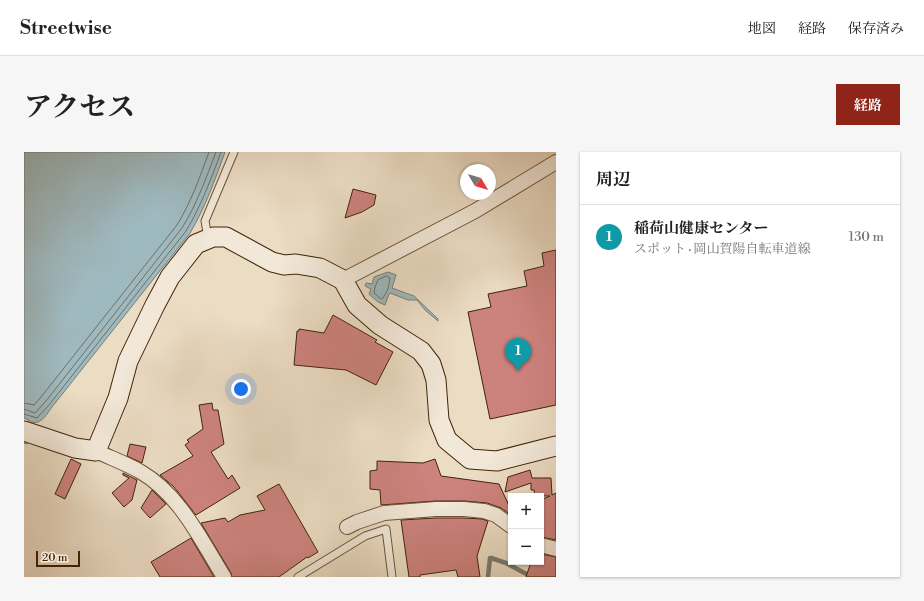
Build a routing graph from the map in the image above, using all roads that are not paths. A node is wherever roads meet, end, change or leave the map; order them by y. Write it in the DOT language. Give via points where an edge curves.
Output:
graph roads {
  1 [pos="234,152"];
  2 [pos="556,162"];
  3 [pos="208,238"];
  4 [pos="343,280"];
  5 [pos="26,432"];
  6 [pos="556,446"];
  7 [pos="96,451"];
  8 [pos="508,524"];
  9 [pos="346,527"];
  10 [pos="544,546"];
  11 [pos="556,549"];
  12 [pos="224,577"];
  13 [pos="298,577"];
  14 [pos="392,577"];
  1 -- 3 [label="lane" via="205,221"];
  2 -- 4 [label="street" via="475,211"];
  3 -- 4 [label="main road" via="226,237 272,262 320,268"];
  3 -- 7 [label="main road" via="196,244 188,253 170,277 155,305 128,362 118,398"];
  4 -- 6 [label="main road" via="357,304 380,325 422,351 431,364 436,380 439,420 447,440 470,459 497,461"];
  5 -- 7 [label="main road" via="75,448"];
  7 -- 12 [label="street" via="140,472 166,492 187,518"];
  8 -- 9 [label="street" via="496,515 484,511 436,509 384,513"];
  10 -- 11 [label="street"];
  13 -- 14 [label="lane" via="365,536 386,529"];
}
